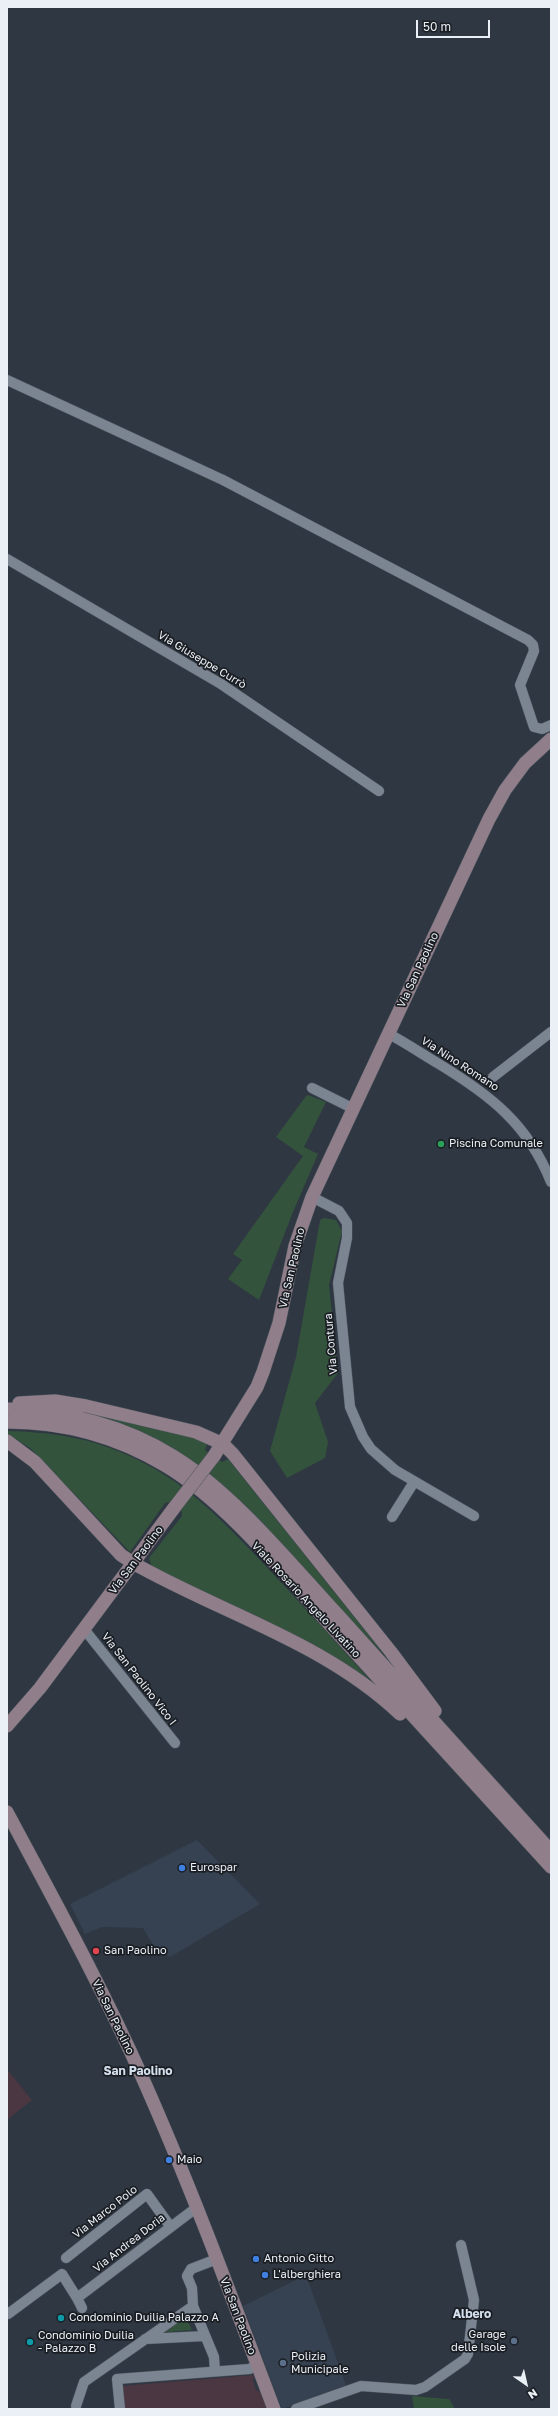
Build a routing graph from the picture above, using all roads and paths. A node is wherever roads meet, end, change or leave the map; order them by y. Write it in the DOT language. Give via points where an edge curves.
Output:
graph roads {
  1 [pos="7,380"];
  2 [pos="7,559"];
  3 [pos="551,725"];
  4 [pos="551,739"];
  5 [pos="379,791"];
  6 [pos="551,1032"];
  7 [pos="389,1034"];
  8 [pos="494,1077"];
  9 [pos="312,1088"];
  10 [pos="354,1109"];
  11 [pos="551,1182"];
  12 [pos="312,1197"];
  13 [pos="7,1405"];
  14 [pos="7,1409"];
  15 [pos="7,1422"];
  16 [pos="7,1441"];
  17 [pos="223,1444"];
  18 [pos="414,1482"];
  19 [pos="474,1516"];
  20 [pos="392,1517"];
  21 [pos="133,1563"];
  22 [pos="84,1629"];
  23 [pos="7,1726"];
  24 [pos="175,1744"];
  25 [pos="476,1776"];
  26 [pos="7,1812"];
  27 [pos="551,1851"];
  28 [pos="551,1867"];
  29 [pos="196,2208"];
  30 [pos="170,2226"];
  31 [pos="460,2245"];
  32 [pos="66,2258"];
  33 [pos="217,2258"];
  34 [pos="77,2298"];
  35 [pos="192,2306"];
  36 [pos="82,2308"];
  37 [pos="8,2314"];
  38 [pos="205,2336"];
  39 [pos="144,2339"];
  40 [pos="257,2366"];
  41 [pos="216,2371"];
  42 [pos="74,2408"];
  43 [pos="120,2409"];
  44 [pos="274,2409"];
  45 [pos="296,2409"];
  1 -- 3 [label="street" via="223,480 528,640 534,651 521,680 522,692 534,727 542,729"];
  2 -- 5 [label="street, Via Giuseppe Currò" via="221,684"];
  4 -- 7 [label="street, Via San Paolino" via="525,763 505,790 452,894"];
  6 -- 8 [label="street"];
  7 -- 10 [label="street, Via San Paolino"];
  7 -- 11 [label="street, Via Nino Romano" via="478,1088 509,1114 535,1148"];
  9 -- 10 [label="street"];
  10 -- 12 [label="street, Via San Paolino"];
  12 -- 17 [label="street, Via San Paolino" via="295,1246 272,1347 257,1387"];
  12 -- 18 [label="street, Via Contura" via="339,1211 347,1223 347,1238 338,1283 350,1407 355,1422 371,1449 395,1470"];
  13 -- 17 [label="street" via="55,1401 86,1406 196,1432"];
  14 -- 25 [label="street, Viale Rosario Angelo Livatino" via="54,1413 108,1426 153,1445 198,1473 221,1492 306,1580"];
  15 -- 25 [label="street, Viale Rosario Angelo Livatino" via="45,1424 81,1430 146,1455 191,1482 237,1526"];
  16 -- 21 [label="street" via="34,1462 121,1555"];
  17 -- 21 [label="street, Via San Paolino, bridge"];
  17 -- 25 [label="street" via="234,1454 391,1652"];
  18 -- 19 [label="street, Via Contura"];
  18 -- 20 [label="street"];
  21 -- 22 [label="street, Via San Paolino"];
  21 -- 25 [label="street" via="155,1576 294,1640 348,1672 376,1691"];
  22 -- 23 [label="street, Via San Paolino"];
  22 -- 24 [label="street, Via San Paolino Vico I"];
  25 -- 27 [label="street, Viale Rosario Angelo Livatino"];
  25 -- 28 [label="street, Viale Rosario Angelo Livatino"];
  26 -- 29 [label="street, Via San Paolino" via="69,1927 129,2049"];
  29 -- 30 [label="street, Via Andrea Doria"];
  29 -- 33 [label="street, Via San Paolino"];
  30 -- 32 [label="street, Via Marco Polo" via="147,2194"];
  30 -- 34 [label="street, Via Andrea Doria"];
  31 -- 45 [label="street" via="474,2300 468,2354 465,2359 425,2387 416,2390 361,2386"];
  33 -- 35 [label="street" via="188,2272 192,2288"];
  33 -- 40 [label="street, Via San Paolino"];
  34 -- 36 [label="street"];
  34 -- 37 [label="street" via="62,2274"];
  35 -- 38 [label="street"];
  35 -- 39 [label="street"];
  38 -- 39 [label="street"];
  38 -- 41 [label="street" via="214,2356"];
  39 -- 42 [label="street" via="84,2382"];
  40 -- 41 [label="street"];
  40 -- 44 [label="street, Via San Paolino"];
  41 -- 43 [label="street" via="117,2379"];
}
